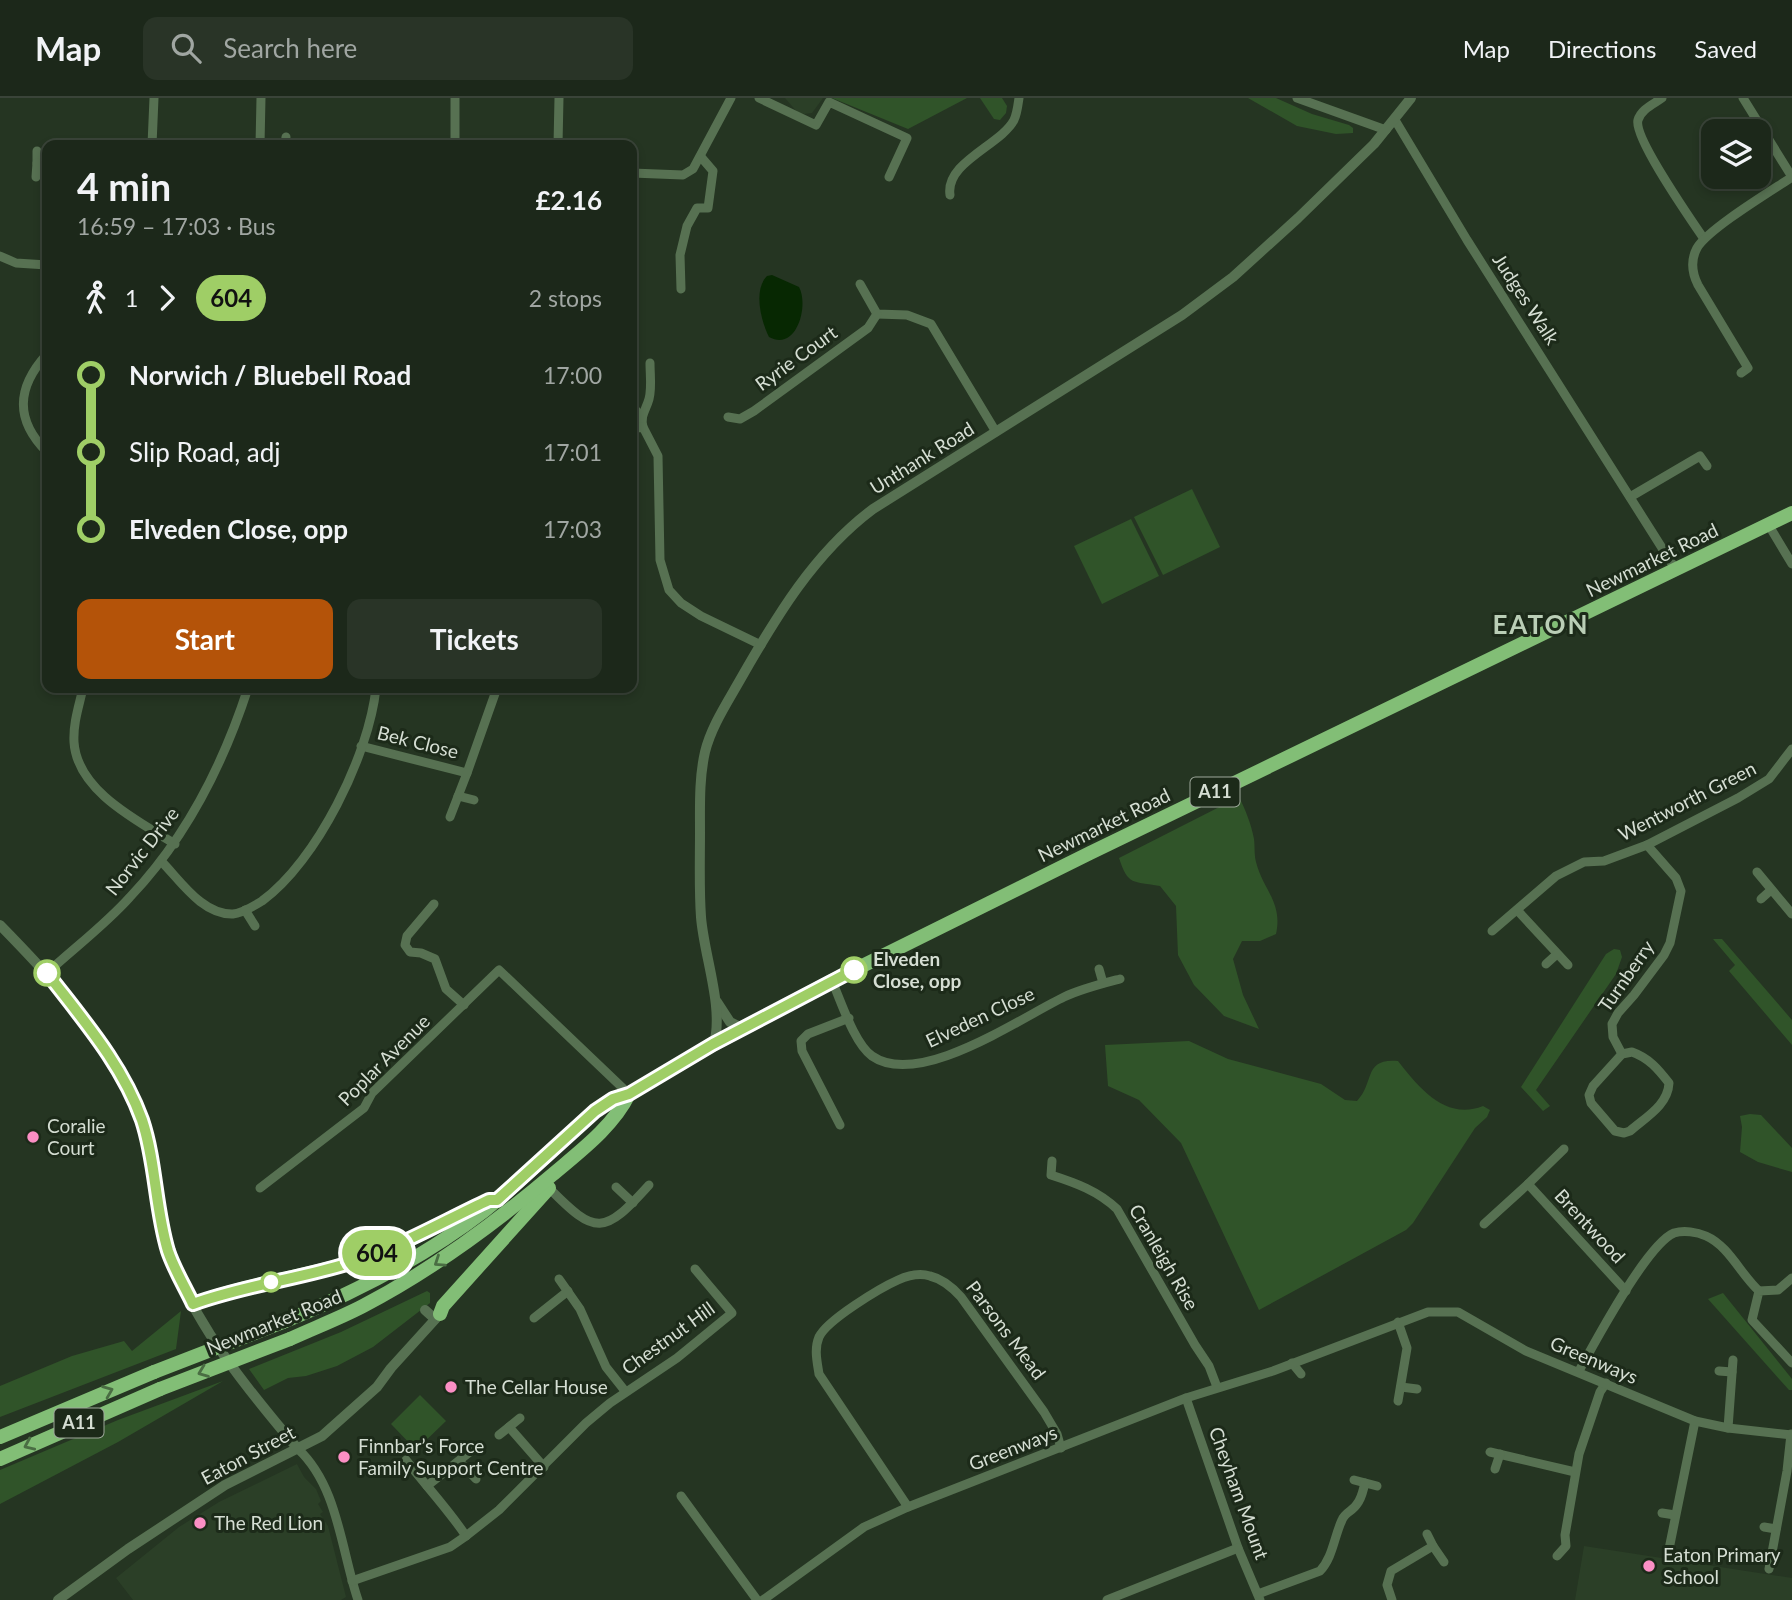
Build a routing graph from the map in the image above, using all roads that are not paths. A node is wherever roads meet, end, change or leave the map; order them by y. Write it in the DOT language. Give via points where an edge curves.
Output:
graph roads {
  1 [pos="153,98"];
  2 [pos="261,98"];
  3 [pos="455,98"];
  4 [pos="559,98"];
  5 [pos="731,98"];
  6 [pos="758,98"];
  7 [pos="1019,98"];
  8 [pos="1297,98"];
  9 [pos="1411,98"];
  10 [pos="1662,98"];
  11 [pos="1744,98"];
  12 [pos="1395,120"];
  13 [pos="1386,130"];
  14 [pos="152,140"];
  15 [pos="260,140"];
  16 [pos="455,140"];
  17 [pos="558,140"];
  18 [pos="37,151"];
  19 [pos="701,157"];
  20 [pos="37,163"];
  21 [pos="42,164"];
  22 [pos="637,173"];
  23 [pos="36,177"];
  24 [pos="889,177"];
  25 [pos="1792,177"];
  26 [pos="950,195"];
  27 [pos="1703,239"];
  28 [pos="0,257"];
  29 [pos="42,265"];
  30 [pos="685,283"];
  31 [pos="859,284"];
  32 [pos="877,314"];
  33 [pos="42,360"];
  34 [pos="650,363"];
  35 [pos="1748,369"];
  36 [pos="637,412"];
  37 [pos="641,416"];
  38 [pos="729,417"];
  39 [pos="996,432"];
  40 [pos="42,446"];
  41 [pos="1707,466"];
  42 [pos="1630,497"];
  43 [pos="1792,513"];
  44 [pos="1769,524"];
  45 [pos="1792,564"];
  46 [pos="1676,570"];
  47 [pos="761,645"];
  48 [pos="82,693"];
  49 [pos="246,693"];
  50 [pos="375,693"];
  51 [pos="495,693"];
  52 [pos="361,746"];
  53 [pos="1791,755"];
  54 [pos="467,773"];
  55 [pos="458,796"];
  56 [pos="474,800"];
  57 [pos="450,817"];
  58 [pos="175,844"];
  59 [pos="1647,845"];
  60 [pos="161,861"];
  61 [pos="1757,873"];
  62 [pos="1772,890"];
  63 [pos="1761,899"];
  64 [pos="434,904"];
  65 [pos="245,910"];
  66 [pos="1517,910"];
  67 [pos="1792,914"];
  68 [pos="0,925"];
  69 [pos="255,926"];
  70 [pos="1492,931"];
  71 [pos="1557,954"];
  72 [pos="1546,964"];
  73 [pos="1568,965"];
  74 [pos="1099,969"];
  75 [pos="47,973"];
  76 [pos="1120,978"];
  77 [pos="832,981"];
  78 [pos="1103,983"];
  79 [pos="714,997"];
  80 [pos="464,1005"];
  81 [pos="849,1018"];
  82 [pos="742,1028"];
  83 [pos="713,1044"];
  84 [pos="1622,1054"];
  85 [pos="629,1094"];
  86 [pos="840,1125"];
  87 [pos="1564,1149"];
  88 [pos="582,1150"];
  89 [pos="1052,1161"];
  90 [pos="1528,1184"];
  91 [pos="649,1185"];
  92 [pos="616,1187"];
  93 [pos="260,1188"];
  94 [pos="549,1188"];
  95 [pos="497,1200"];
  96 [pos="633,1203"];
  97 [pos="1484,1224"];
  98 [pos="695,1269"];
  99 [pos="1792,1278"];
  100 [pos="559,1279"];
  101 [pos="568,1291"];
  102 [pos="1626,1291"];
  103 [pos="1759,1291"];
  104 [pos="193,1304"];
  105 [pos="425,1310"];
  106 [pos="438,1317"];
  107 [pos="534,1318"];
  108 [pos="1398,1322"];
  109 [pos="1733,1360"];
  110 [pos="1293,1363"];
  111 [pos="1792,1363"];
  112 [pos="1579,1371"];
  113 [pos="1719,1371"];
  114 [pos="1732,1372"];
  115 [pos="1301,1374"];
  116 [pos="1606,1383"];
  117 [pos="1217,1387"];
  118 [pos="1401,1387"];
  119 [pos="1417,1389"];
  120 [pos="625,1391"];
  121 [pos="1186,1398"];
  122 [pos="1398,1401"];
  123 [pos="520,1418"];
  124 [pos="1695,1421"];
  125 [pos="509,1427"];
  126 [pos="1728,1428"];
  127 [pos="1791,1434"];
  128 [pos="499,1435"];
  129 [pos="0,1437"];
  130 [pos="1061,1447"];
  131 [pos="298,1449"];
  132 [pos="471,1451"];
  133 [pos="0,1459"];
  134 [pos="406,1460"];
  135 [pos="459,1461"];
  136 [pos="544,1467"];
  137 [pos="1495,1469"];
  138 [pos="1576,1472"];
  139 [pos="476,1479"];
  140 [pos="1354,1480"];
  141 [pos="1365,1483"];
  142 [pos="426,1486"];
  143 [pos="1377,1486"];
  144 [pos="681,1496"];
  145 [pos="908,1507"];
  146 [pos="1662,1513"];
  147 [pos="1675,1515"];
  148 [pos="1764,1527"];
  149 [pos="1776,1529"];
  150 [pos="1427,1534"];
  151 [pos="466,1536"];
  152 [pos="1433,1546"];
  153 [pos="1238,1548"];
  154 [pos="1668,1553"];
  155 [pos="1557,1556"];
  156 [pos="1444,1562"];
  157 [pos="1769,1569"];
  158 [pos="352,1581"];
  159 [pos="1259,1597"];
  160 [pos="58,1600"];
  161 [pos="358,1600"];
  162 [pos="757,1600"];
  163 [pos="764,1600"];
  164 [pos="1107,1600"];
  165 [pos="1392,1600"];
  1 -- 14 [label="street"];
  2 -- 15 [label="street"];
  3 -- 16 [label="street"];
  4 -- 17 [label="street"];
  5 -- 19 [label="street"];
  6 -- 24 [label="street" via="816,125 829,102 907,138"];
  7 -- 26 [label="street" via="1013,122 959,169 949,186"];
  8 -- 13 [label="street"];
  9 -- 12 [label="street, Unthank Road"];
  10 -- 27 [label="street" via="1644,111 1637,128"];
  11 -- 25 [label="street"];
  12 -- 13 [label="street, Unthank Road"];
  12 -- 42 [label="street, Judges Walk"];
  13 -- 39 [label="street, Unthank Road" via="1233,277 1182,315"];
  18 -- 20 [label="street"];
  19 -- 22 [label="street" via="683,175"];
  19 -- 30 [label="street" via="713,171 708,208 697,208 687,226 680,255"];
  20 -- 21 [label="street"];
  20 -- 23 [label="street"];
  25 -- 27 [label="street"];
  27 -- 35 [label="street" via="1693,258 1693,276"];
  28 -- 29 [label="street"];
  31 -- 32 [label="street"];
  32 -- 38 [label="street, Ryrie Court" via="868,328 754,411 740,419"];
  32 -- 39 [label="street" via="930,324"];
  33 -- 40 [label="street" via="25,389 22,411"];
  34 -- 37 [label="street" via="649,401"];
  36 -- 37 [label="street"];
  37 -- 47 [label="street" via="640,427 658,456 660,559 669,590 701,615"];
  39 -- 47 [label="street, Unthank Road" via="873,509 843,534 811,568"];
  41 -- 42 [label="street" via="1698,453"];
  42 -- 46 [label="street, Judges Walk"];
  43 -- 44 [label="highway, Newmarket Road / A11"];
  44 -- 45 [label="street"];
  44 -- 46 [label="highway, Newmarket Road / A11"];
  46 -- 77 [label="highway, Newmarket Road / A11"];
  47 -- 79 [label="street, Unthank Road" via="713,730 703,762 701,915"];
  48 -- 58 [label="street" via="74,743 85,773 107,797"];
  49 -- 58 [label="street, Norvic Drive" via="208,787"];
  50 -- 52 [label="street"];
  51 -- 54 [label="street, Bek Close"];
  52 -- 54 [label="street, Bek Close"];
  52 -- 65 [label="street" via="338,801 310,850 274,891"];
  53 -- 59 [label="street, Wentworth Green" via="1769,779"];
  54 -- 55 [label="street, Bek Close"];
  55 -- 56 [label="street"];
  55 -- 57 [label="street, Bek Close"];
  58 -- 60 [label="street, Norvic Drive"];
  59 -- 66 [label="street, Wentworth Green" via="1604,861 1584,862 1556,876"];
  59 -- 84 [label="street, Turnberry" via="1676,878 1681,891 1670,943 1612,1024 1612,1037"];
  60 -- 65 [label="street" via="207,906 233,914"];
  60 -- 75 [label="street, Norvic Drive" via="130,897"];
  61 -- 62 [label="street"];
  62 -- 63 [label="street"];
  62 -- 67 [label="street"];
  64 -- 80 [label="street" via="407,936 405,945 410,952 435,960 446,989"];
  65 -- 69 [label="street"];
  66 -- 70 [label="street, Wentworth Green"];
  66 -- 71 [label="street"];
  68 -- 75 [label="street"];
  71 -- 72 [label="street"];
  71 -- 73 [label="street"];
  74 -- 78 [label="street"];
  75 -- 104 [label="street" via="95,1033 133,1098 149,1148 169,1254"];
  76 -- 78 [label="street, Elveden Close"];
  77 -- 81 [label="street, Elveden Close"];
  77 -- 82 [label="highway, Newmarket Road / A11"];
  78 -- 81 [label="street, Elveden Close" via="939,1059 914,1064 893,1064 872,1056"];
  79 -- 82 [label="street, Unthank Road" via="724,1016"];
  79 -- 83 [label="street, Unthank Road" via="718,1024"];
  80 -- 85 [label="street, Poplar Avenue" via="499,970"];
  80 -- 93 [label="street, Poplar Avenue" via="372,1093 364,1108"];
  81 -- 86 [label="street" via="801,1041"];
  82 -- 83 [label="highway, Newmarket Road / A11"];
  83 -- 85 [label="highway, Newmarket Road / A11"];
  84 -- 84 [label="street" via="1642,1056 1670,1083 1664,1101 1623,1133 1615,1131 1589,1095"];
  85 -- 88 [label="highway, Newmarket Road / A11"];
  85 -- 95 [label="highway, Newmarket Road / A11" via="595,1111"];
  87 -- 90 [label="street, Brentwood"];
  88 -- 94 [label="highway"];
  88 -- 133 [label="highway, Newmarket Road / A11, one-way, bridge" via="495,1223 362,1307"];
  89 -- 117 [label="street, Cranleigh Rise" via="1050,1177 1087,1187 1117,1209"];
  90 -- 97 [label="street, Brentwood"];
  90 -- 102 [label="street, Brentwood"];
  91 -- 96 [label="street"];
  92 -- 96 [label="street"];
  94 -- 96 [label="street" via="571,1211 591,1222 613,1220"];
  94 -- 106 [label="highway"];
  95 -- 104 [label="highway, A11" via="351,1263"];
  129 -- 95 [label="highway, Newmarket Road / A11, one-way, bridge" via="355,1292 435,1245"];
  98 -- 120 [label="street, Chestnut Hill" via="735,1317"];
  99 -- 103 [label="street" via="1778,1290"];
  100 -- 101 [label="street, Chestnut Hill"];
  101 -- 107 [label="street"];
  101 -- 120 [label="street, Chestnut Hill" via="606,1367"];
  102 -- 103 [label="street, Brentwood" via="1663,1240 1693,1232 1717,1244"];
  102 -- 112 [label="street, Brentwood"];
  103 -- 111 [label="street" via="1752,1320"];
  104 -- 131 [label="street" via="230,1363"];
  105 -- 106 [label="street"];
  106 -- 131 [label="street, Eaton Street" via="377,1387 322,1436"];
  108 -- 110 [label="street, Greenways"];
  108 -- 112 [label="street, Greenways" via="1428,1312 1458,1312 1516,1345"];
  108 -- 118 [label="street" via="1407,1348"];
  109 -- 114 [label="street"];
  110 -- 115 [label="street"];
  110 -- 117 [label="street, Greenways"];
  112 -- 116 [label="street, Greenways"];
  113 -- 114 [label="street"];
  114 -- 126 [label="street"];
  116 -- 124 [label="street, Greenways"];
  116 -- 138 [label="street"];
  117 -- 121 [label="street, Greenways"];
  118 -- 119 [label="street"];
  118 -- 122 [label="street"];
  120 -- 136 [label="street, Chestnut Hill"];
  121 -- 130 [label="street, Greenways"];
  121 -- 153 [label="street, Cheyham Mount"];
  123 -- 125 [label="street"];
  124 -- 126 [label="street, Greenways"];
  124 -- 147 [label="street"];
  125 -- 128 [label="street"];
  125 -- 136 [label="street"];
  126 -- 127 [label="street, Greenways"];
  127 -- 149 [label="street"];
  130 -- 145 [label="street, Greenways"];
  130 -- 145 [label="street, Parsons Mead" via="1044,1412 949,1284 929,1276 898,1280 829,1322 815,1354 819,1374"];
  131 -- 158 [label="street" via="310,1460 327,1494"];
  131 -- 160 [label="street, Eaton Street" via="192,1506"];
  132 -- 135 [label="street"];
  134 -- 142 [label="street"];
  135 -- 139 [label="street"];
  135 -- 142 [label="street"];
  136 -- 151 [label="street, Chestnut Hill"];
  137 -- 138 [label="street" via="1495,1453"];
  138 -- 155 [label="street" via="1565,1535 1569,1548"];
  140 -- 141 [label="street"];
  141 -- 143 [label="street"];
  141 -- 159 [label="street" via="1357,1504 1346,1512 1320,1572"];
  142 -- 151 [label="street"];
  144 -- 162 [label="street"];
  145 -- 163 [label="street, Greenways" via="864,1527"];
  146 -- 147 [label="street"];
  147 -- 154 [label="street"];
  148 -- 149 [label="street"];
  149 -- 157 [label="street"];
  150 -- 152 [label="street"];
  151 -- 158 [label="street, Chestnut Hill" via="450,1547"];
  152 -- 156 [label="street"];
  152 -- 165 [label="street" via="1391,1572 1387,1584"];
  153 -- 159 [label="street, Cheyham Mount"];
  153 -- 164 [label="street"];
  158 -- 161 [label="street"];
}
